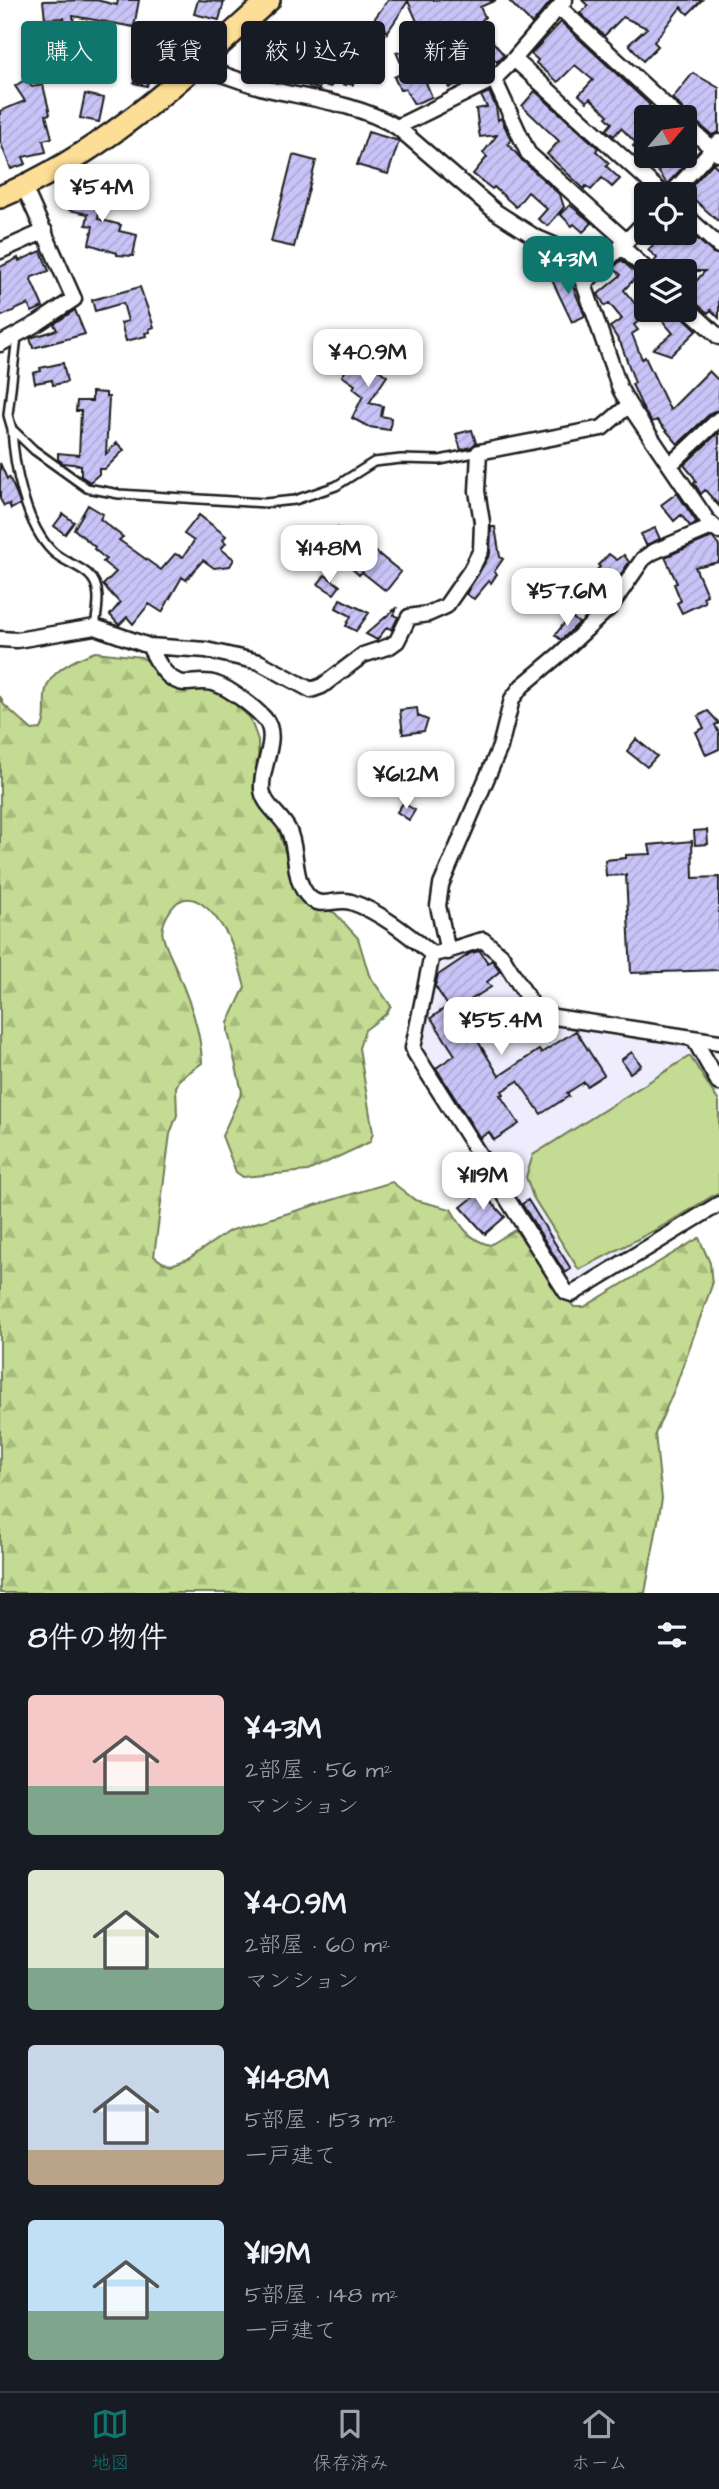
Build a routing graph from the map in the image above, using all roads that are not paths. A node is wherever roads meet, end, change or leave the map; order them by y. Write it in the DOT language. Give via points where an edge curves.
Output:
graph roads {
  1 [pos="270,0"];
  2 [pos="562,4"];
  3 [pos="227,38"];
  4 [pos="514,59"];
  5 [pos="227,75"];
  6 [pos="495,78"];
  7 [pos="495,81"];
  8 [pos="173,84"];
  9 [pos="484,84"];
  10 [pos="666,105"];
  11 [pos="397,127"];
  12 [pos="697,133"];
  13 [pos="717,149"];
  14 [pos="650,182"];
  15 [pos="683,182"];
  16 [pos="24,187"];
  17 [pos="0,197"];
  18 [pos="697,226"];
  19 [pos="45,231"];
  20 [pos="634,234"];
  21 [pos="624,244"];
  22 [pos="719,246"];
  23 [pos="0,251"];
  24 [pos="637,259"];
  25 [pos="584,285"];
  26 [pos="697,316"];
  27 [pos="17,335"];
  28 [pos="719,337"];
  29 [pos="0,344"];
  30 [pos="629,405"];
  31 [pos="719,419"];
  32 [pos="12,429"];
  33 [pos="479,452"];
  34 [pos="670,466"];
  35 [pos="716,528"];
  36 [pos="95,627"];
  37 [pos="0,639"];
  38 [pos="149,646"];
  39 [pos="448,952"];
  40 [pos="432,954"];
  41 [pos="694,1039"];
  42 [pos="719,1042"];
  43 [pos="719,1083"];
  44 [pos="719,1204"];
  1 -- 3 [label="main road"];
  2 -- 4 [label="street"];
  2 -- 10 [label="street"];
  4 -- 6 [label="street"];
  4 -- 14 [label="street"];
  5 -- 11 [label="street" via="361,110"];
  7 -- 21 [label="street" via="528,153"];
  8 -- 16 [label="main road" via="103,140"];
  9 -- 11 [label="street"];
  11 -- 25 [label="street" via="496,212 554,245 575,265"];
  12 -- 13 [label="street"];
  13 -- 15 [label="street"];
  16 -- 17 [label="main road"];
  16 -- 19 [label="street"];
  18 -- 22 [label="street"];
  19 -- 23 [label="street"];
  19 -- 27 [label="street" via="74,299"];
  20 -- 21 [label="street"];
  21 -- 24 [label="street"];
  21 -- 25 [label="street"];
  25 -- 30 [label="street"];
  26 -- 28 [label="street"];
  27 -- 29 [label="street"];
  27 -- 32 [label="lane" via="8,415"];
  30 -- 33 [label="street" via="602,428"];
  30 -- 34 [label="street"];
  31 -- 34 [label="street"];
  32 -- 33 [label="lane" via="87,488 265,503 295,500 336,486 374,462 440,460"];
  32 -- 36 [label="lane" via="13,459 36,526 52,551 90,575 96,586"];
  33 -- 38 [label="street" via="481,550 471,570 446,606 408,617 397,641 363,655 322,686 311,691 258,662 206,650"];
  34 -- 35 [label="street"];
  35 -- 39 [label="street" via="643,559 610,607 512,699 500,747 441,885 438,906"];
  36 -- 37 [label="street"];
  36 -- 38 [label="street"];
  38 -- 40 [label="street" via="162,669 176,681 216,684 265,719 271,737 262,791 287,827 307,896 323,904 352,902 396,926"];
  39 -- 40 [label="street"];
  39 -- 41 [label="street" via="482,940 502,955 534,1008 548,1016"];
  40 -- 44 [label="street" via="413,1048 566,1292 572,1294"];
  41 -- 42 [label="street"];
  41 -- 43 [label="street"];
}
